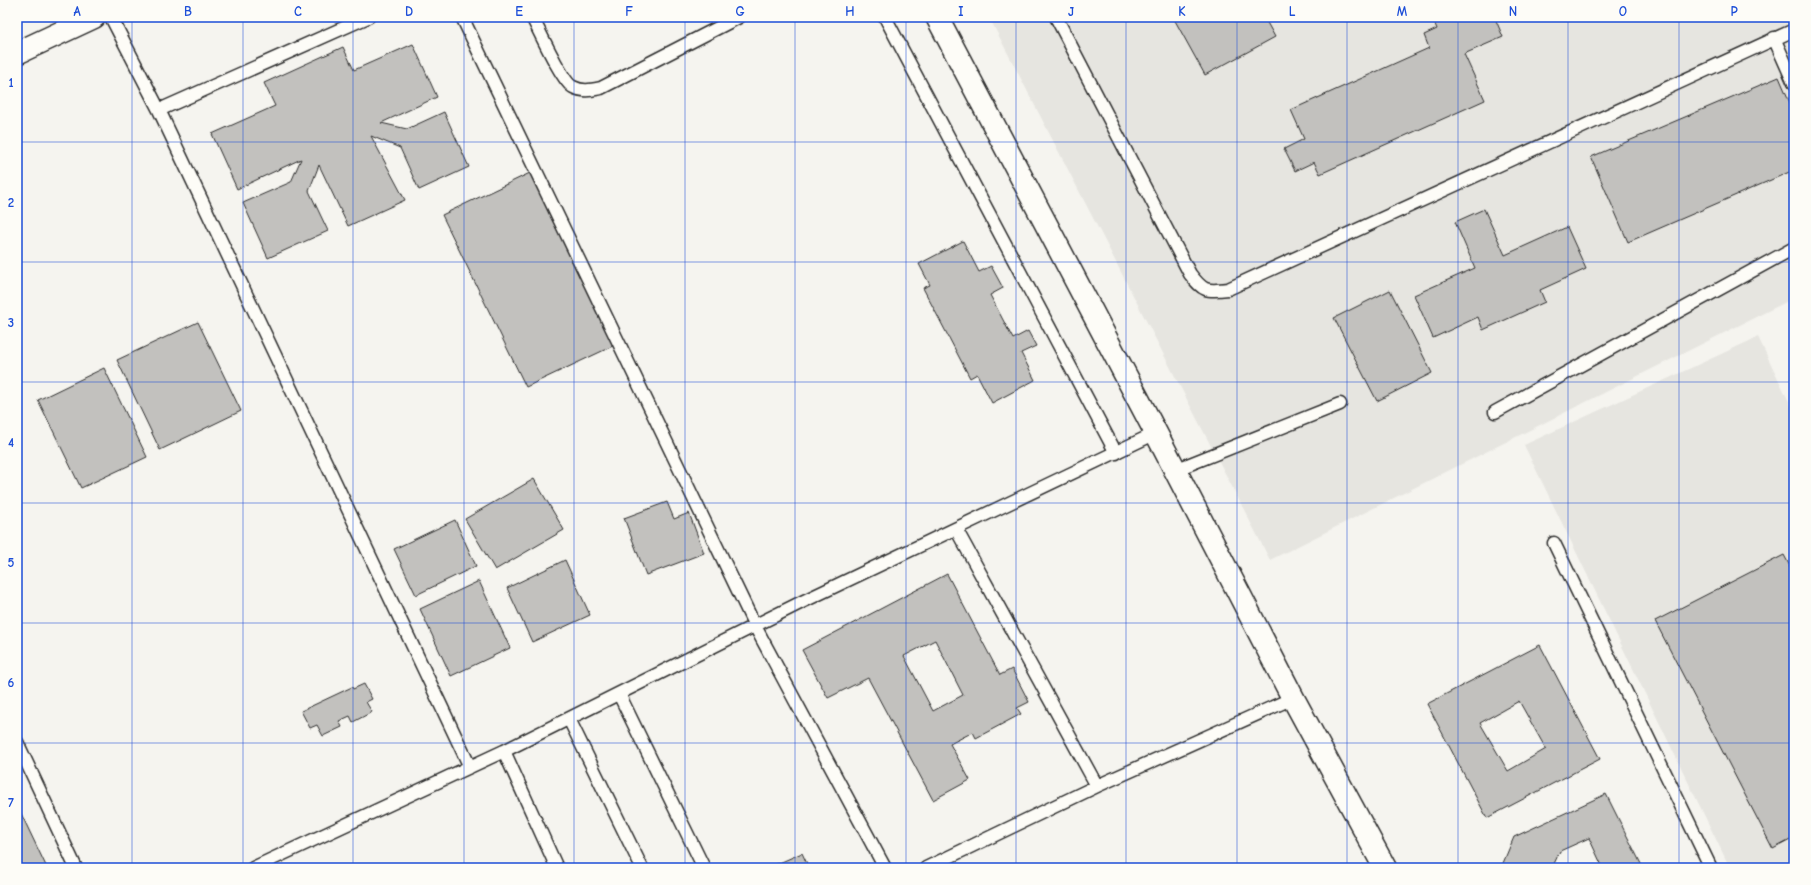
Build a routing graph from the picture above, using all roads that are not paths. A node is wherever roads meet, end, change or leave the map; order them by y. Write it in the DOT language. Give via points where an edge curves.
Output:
graph roads {
  1 [pos="94,17"];
  2 [pos="112,17"];
  3 [pos="368,17"];
  4 [pos="462,17"];
  5 [pos="532,17"];
  6 [pos="740,17"];
  7 [pos="885,17"];
  8 [pos="937,17"];
  9 [pos="1056,17"];
  10 [pos="1794,30"];
  11 [pos="1774,38"];
  12 [pos="17,53"];
  13 [pos="1794,83"];
  14 [pos="159,110"];
  15 [pos="1794,248"];
  16 [pos="1340,404"];
  17 [pos="1495,412"];
  18 [pos="1156,433"];
  19 [pos="1116,452"];
  20 [pos="1175,470"];
  21 [pos="956,529"];
  22 [pos="1554,543"];
  23 [pos="755,626"];
  24 [pos="619,694"];
  25 [pos="1293,698"];
  26 [pos="569,719"];
  27 [pos="17,742"];
  28 [pos="504,751"];
  29 [pos="470,767"];
  30 [pos="1097,786"];
  31 [pos="76,868"];
  32 [pos="253,868"];
  33 [pos="557,868"];
  34 [pos="642,868"];
  35 [pos="704,868"];
  36 [pos="885,868"];
  37 [pos="926,868"];
  38 [pos="1385,868"];
  39 [pos="1711,868"];
  1 -- 12 [label="street"];
  2 -- 14 [label="lane"];
  3 -- 14 [label="lane"];
  4 -- 23 [label="lane"];
  5 -- 6 [label="lane" via="571,87 585,91 601,88"];
  7 -- 19 [label="lane"];
  8 -- 18 [label="street"];
  9 -- 11 [label="lane" via="1190,274 1200,288 1213,291 1228,289"];
  10 -- 11 [label="lane"];
  11 -- 13 [label="lane"];
  14 -- 29 [label="lane"];
  15 -- 17 [label="lane"];
  16 -- 20 [label="lane"];
  18 -- 19 [label="lane"];
  18 -- 20 [label="street"];
  19 -- 21 [label="lane"];
  20 -- 25 [label="street"];
  21 -- 23 [label="lane"];
  21 -- 30 [label="lane"];
  22 -- 39 [label="lane"];
  23 -- 24 [label="lane"];
  23 -- 36 [label="lane"];
  24 -- 26 [label="lane"];
  24 -- 35 [label="lane"];
  25 -- 30 [label="lane"];
  25 -- 38 [label="street"];
  26 -- 28 [label="lane"];
  26 -- 34 [label="lane"];
  27 -- 31 [label="lane"];
  28 -- 29 [label="lane"];
  28 -- 33 [label="lane"];
  29 -- 32 [label="lane"];
  30 -- 37 [label="lane"];
}
